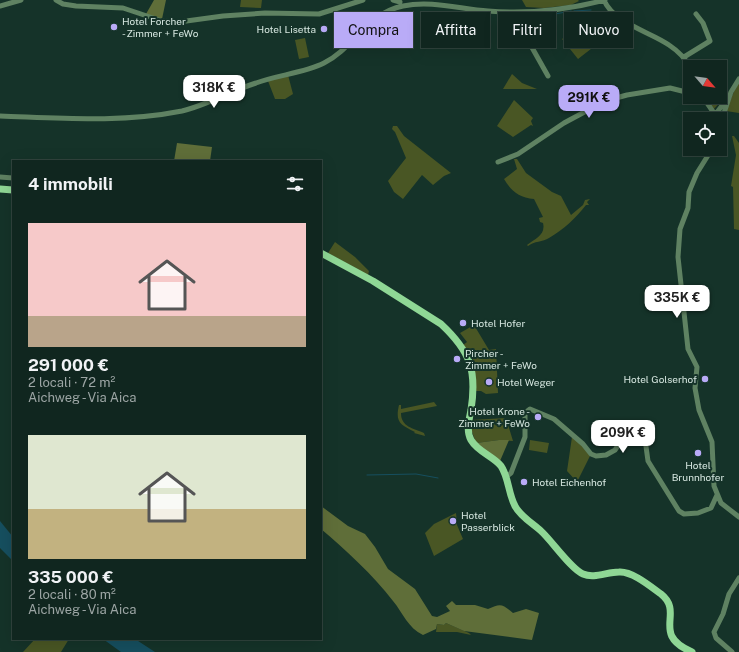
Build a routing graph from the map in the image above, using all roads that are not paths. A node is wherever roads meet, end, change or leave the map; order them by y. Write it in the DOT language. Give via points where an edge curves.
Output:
graph roads {
  1 [pos="21,0"];
  2 [pos="56,0"];
  3 [pos="363,0"];
  4 [pos="393,0"];
  5 [pos="605,0"];
  6 [pos="401,3"];
  7 [pos="0,6"];
  8 [pos="536,12"];
  9 [pos="696,14"];
  10 [pos="532,48"];
  11 [pos="684,57"];
  12 [pos="686,60"];
  13 [pos="548,76"];
  14 [pos="739,79"];
  15 [pos="683,91"];
  16 [pos="732,92"];
  17 [pos="723,112"];
  18 [pos="723,112"];
  19 [pos="0,116"];
  20 [pos="708,156"];
  21 [pos="498,162"];
  22 [pos="0,177"];
  23 [pos="12,178"];
  24 [pos="0,189"];
  25 [pos="12,190"];
  26 [pos="322,253"];
  27 [pos="506,477"];
  28 [pos="717,495"];
  29 [pos="739,517"];
  30 [pos="739,578"];
  31 [pos="692,652"];
  32 [pos="732,652"];
  1 -- 7 [label="street"];
  2 -- 3 [label="street" via="76,6 123,8 162,21 179,22 265,13 319,14"];
  4 -- 6 [label="street"];
  5 -- 8 [label="street" via="578,7"];
  5 -- 11 [label="street" via="606,5 619,16 649,35 666,42"];
  6 -- 8 [label="street" via="487,11"];
  6 -- 19 [label="street" via="374,19 339,54 322,64 256,83 182,111 101,118"];
  9 -- 11 [label="street" via="710,41"];
  10 -- 13 [label="street"];
  11 -- 12 [label="street"];
  14 -- 16 [label="street"];
  15 -- 21 [label="street" via="670,88 626,95 605,102 565,122 518,154"];
  16 -- 17 [label="street"];
  16 -- 18 [label="street"];
  20 -- 28 [label="street" via="689,192 688,208 680,229 678,257 688,349 697,367 696,399 712,442"];
  22 -- 23 [label="street"];
  24 -- 25 [label="main road"];
  26 -- 27 [label="main road" via="442,324 454,337 468,356 472,372 473,395 468,426 471,440 500,466"];
  27 -- 28 [label="street" via="511,473 525,437 525,413 530,409 554,419 596,456 606,456 615,450 632,425 638,423 644,432 648,460 679,511 684,514 702,512 713,506"];
  27 -- 31 [label="main road" via="516,508 579,572 590,576 627,573 662,595 669,604 670,632 674,641"];
  28 -- 29 [label="street" via="722,503"];
  30 -- 32 [label="street" via="729,594 714,632 716,638"];
}
